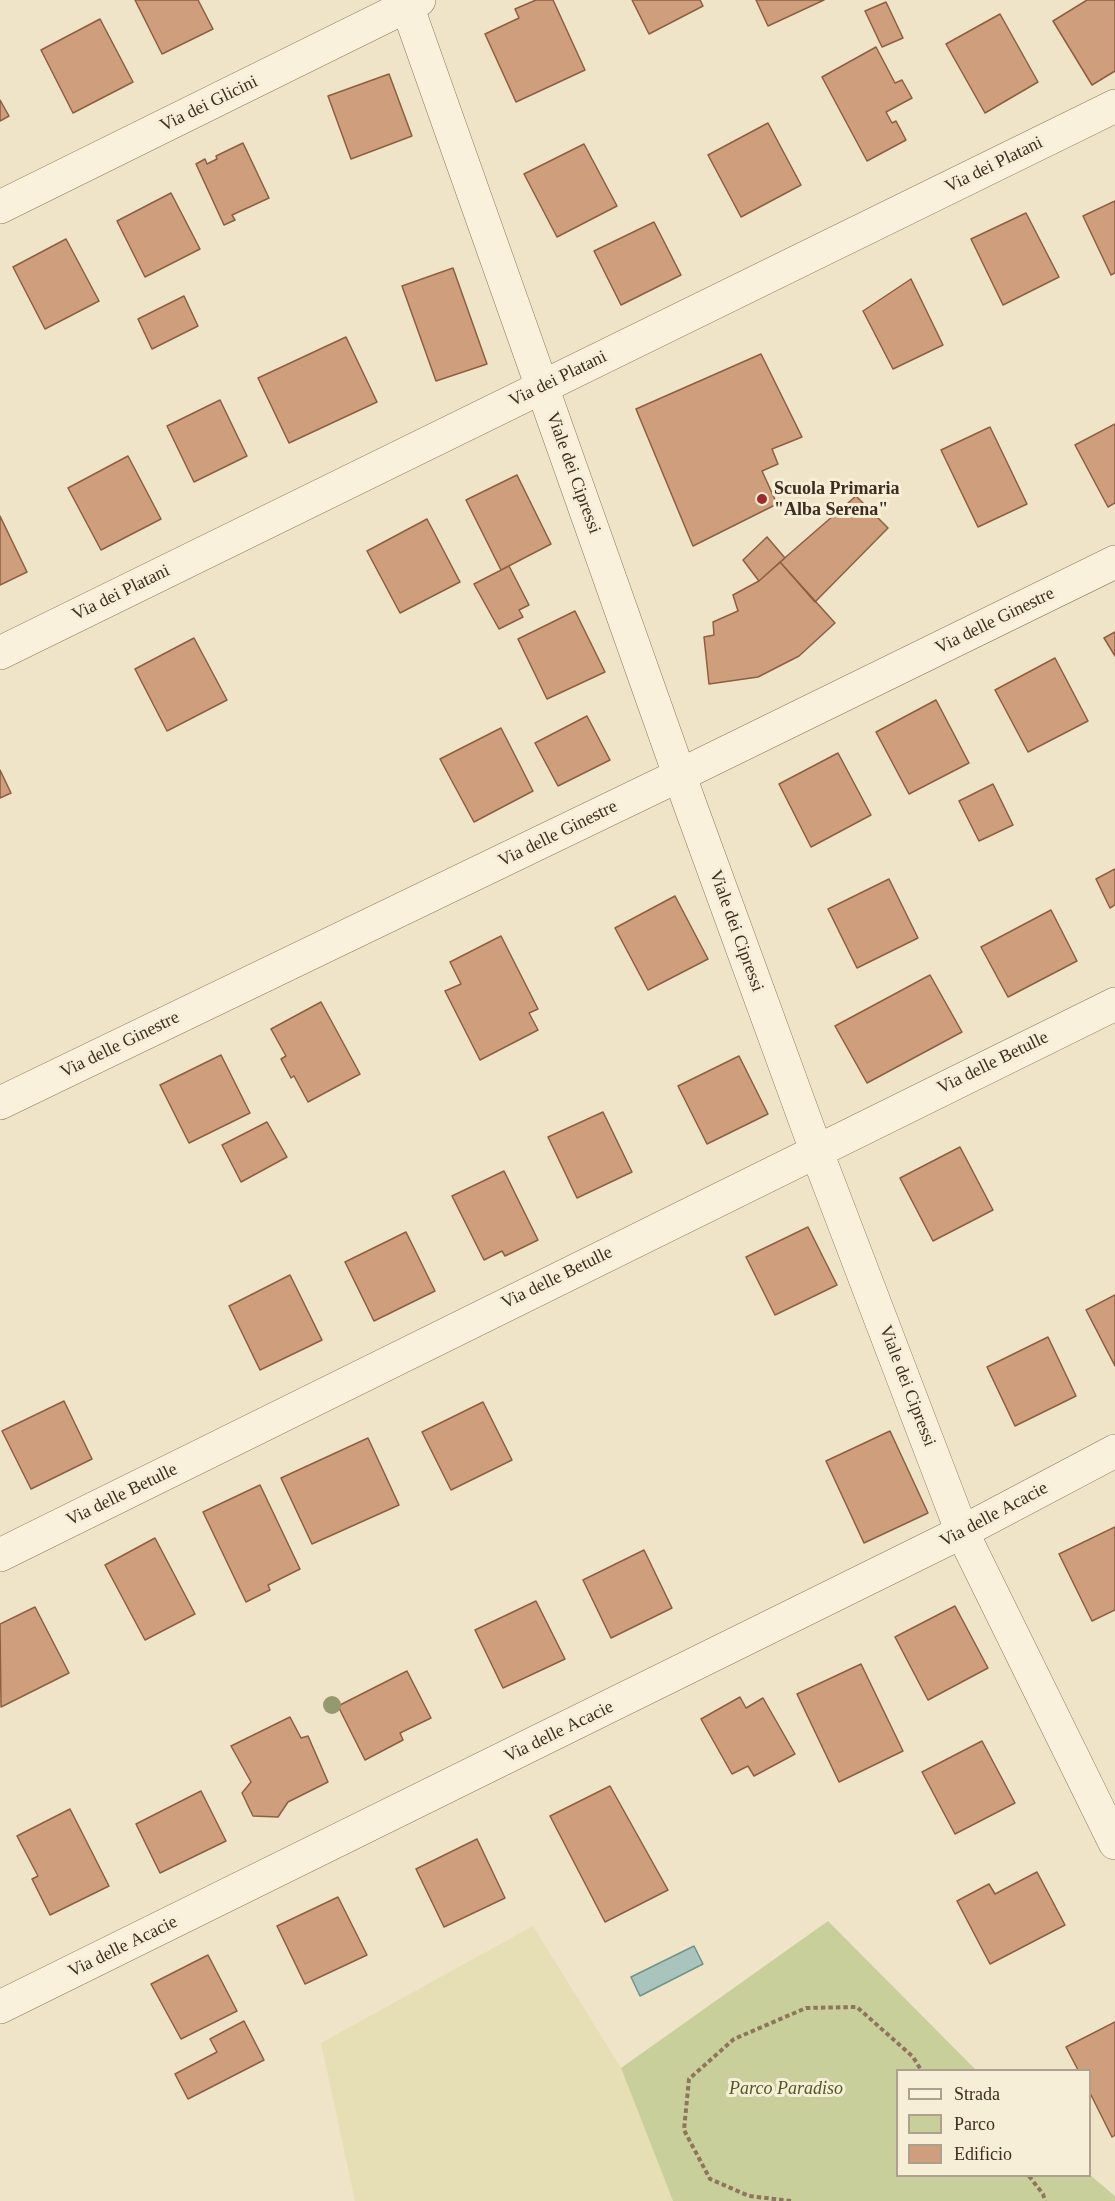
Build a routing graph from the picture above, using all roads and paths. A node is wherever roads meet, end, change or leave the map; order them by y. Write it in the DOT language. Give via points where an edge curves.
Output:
graph roads {
  1 [pos="410,2"];
  2 [pos="1115,106"];
  3 [pos="0,207"];
  4 [pos="542,387"];
  5 [pos="1115,562"];
  6 [pos="0,652"];
  7 [pos="680,775"];
  8 [pos="1115,1004"];
  9 [pos="0,1103"];
  10 [pos="816,1150"];
  11 [pos="1115,1451"];
  12 [pos="962,1532"];
  13 [pos="0,1555"];
  14 [pos="1115,1843"];
  15 [pos="0,2007"];
  16 [pos="920,2069"];
  17 [pos="1030,2177"];
  18 [pos="790,2201"];
  19 [pos="1045,2201"];
  1 -- 3 [label="street, Via dei Glicini"];
  1 -- 4 [label="street, Viale dei Cipressi"];
  2 -- 4 [label="street, Via dei Platani"];
  4 -- 6 [label="street, Via dei Platani"];
  4 -- 7 [label="street, Viale dei Cipressi"];
  5 -- 7 [label="street, Via delle Ginestre"];
  7 -- 9 [label="street, Via delle Ginestre"];
  7 -- 10 [label="street, Viale dei Cipressi"];
  8 -- 10 [label="street, Via delle Betulle"];
  10 -- 12 [label="street, Viale dei Cipressi"];
  10 -- 13 [label="street, Via delle Betulle"];
  11 -- 12 [label="street, Via delle Acacie"];
  12 -- 14 [label="street, Viale dei Cipressi"];
  12 -- 15 [label="street, Via delle Acacie"];
  16 -- 18 [label="path" via="913,2057 857,2007 806,2008 734,2039 689,2079 684,2130 711,2179 749,2196"];
  17 -- 19 [label="path"];
}
